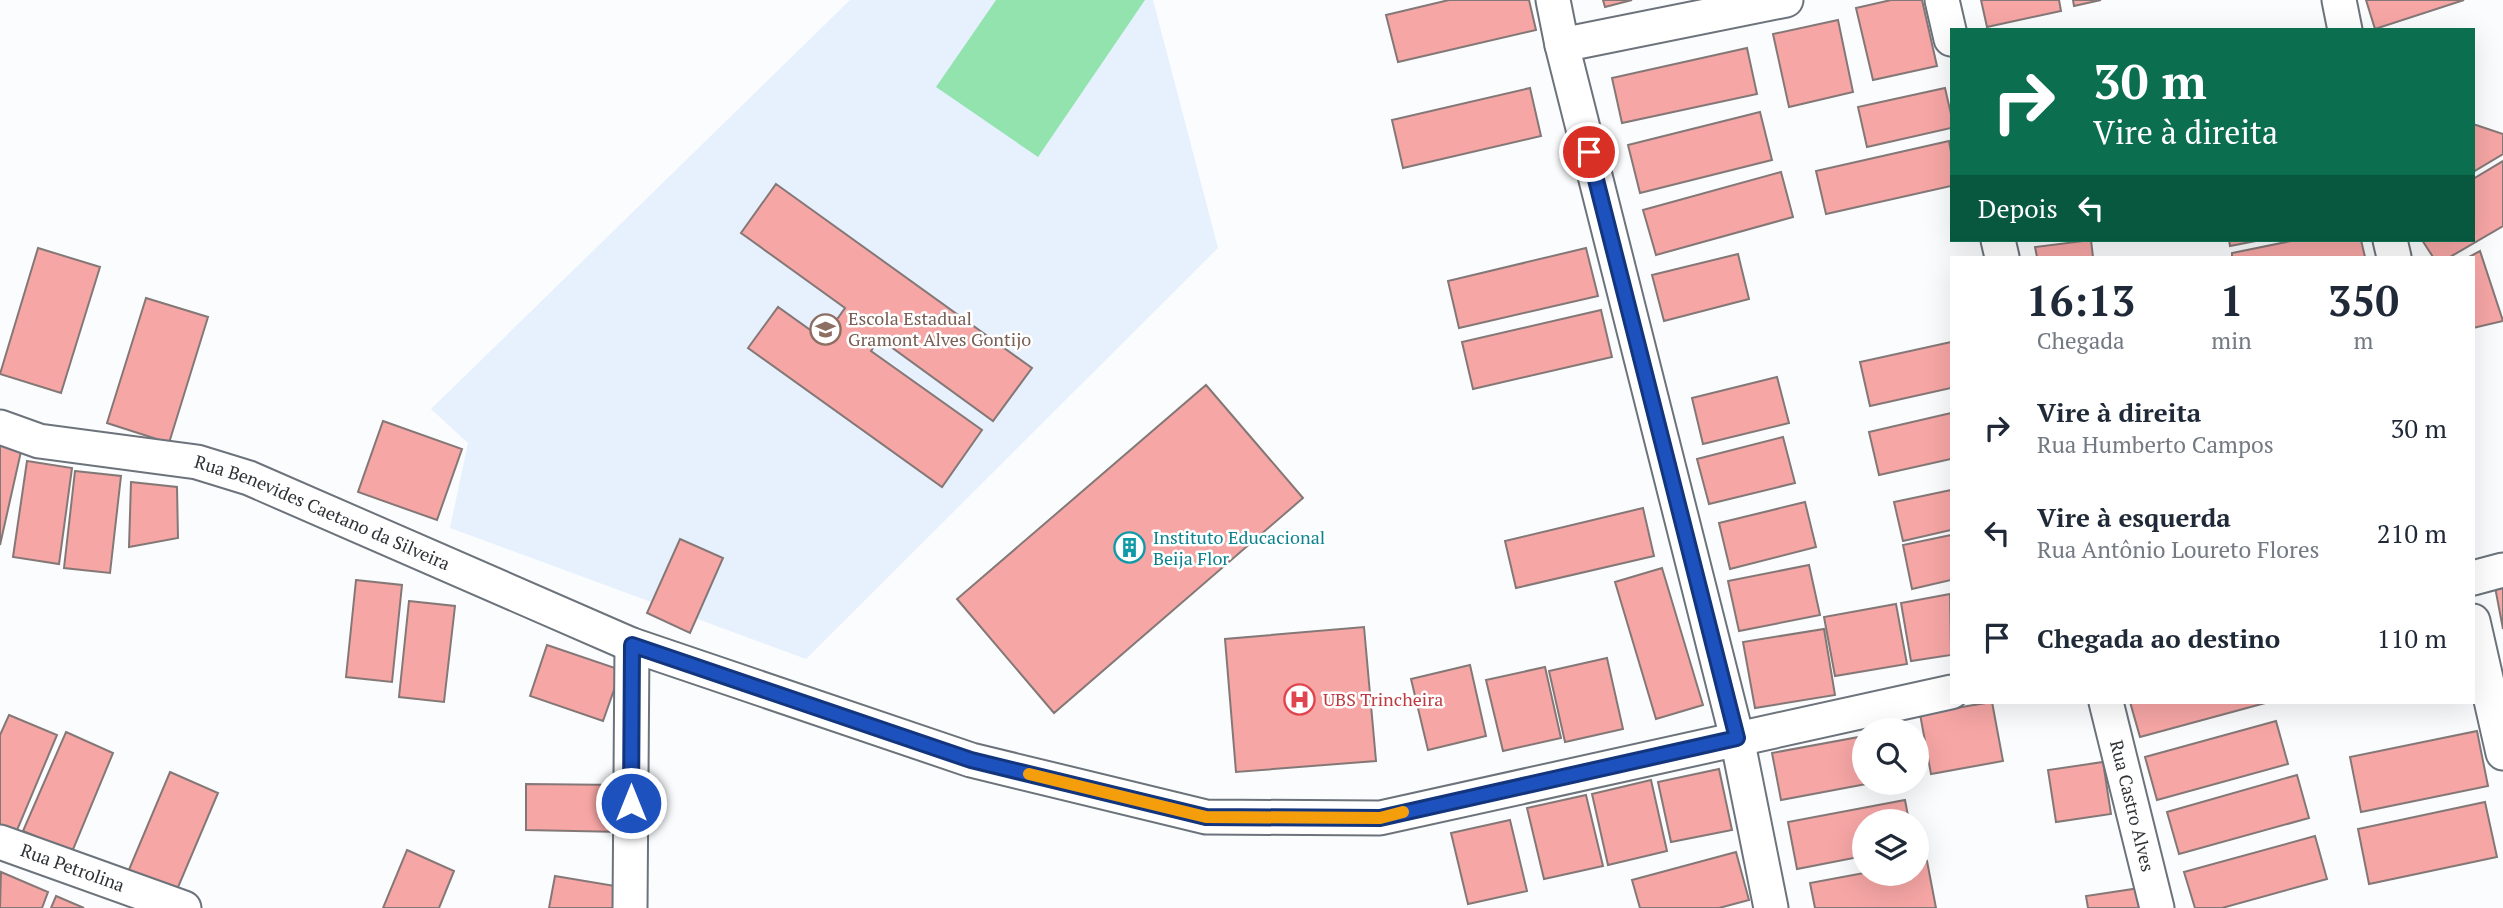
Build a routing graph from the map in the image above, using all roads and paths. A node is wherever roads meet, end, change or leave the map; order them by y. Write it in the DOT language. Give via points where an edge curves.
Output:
graph roads {
  1 [pos="1553,0"];
  2 [pos="1786,0"];
  3 [pos="1942,0"];
  4 [pos="2339,0"];
  5 [pos="2345,28"];
  6 [pos="1950,35"];
  7 [pos="1562,45"];
  8 [pos="0,426"];
  9 [pos="2503,570"];
  10 [pos="2475,577"];
  11 [pos="2475,630"];
  12 [pos="632,645"];
  13 [pos="1950,692"];
  14 [pos="2106,704"];
  15 [pos="1737,738"];
  16 [pos="2503,752"];
  17 [pos="0,842"];
  18 [pos="184,908"];
  19 [pos="630,908"];
  20 [pos="1771,908"];
  21 [pos="2157,908"];
  1 -- 7 [label="street"];
  2 -- 7 [label="street"];
  3 -- 6 [label="street"];
  4 -- 5 [label="street"];
  7 -- 15 [label="street"];
  8 -- 12 [label="street, Rua Benevides Caetano da Silveira" via="39,441 197,462 248,478"];
  9 -- 10 [label="street"];
  11 -- 16 [label="street"];
  12 -- 15 [label="street, Rua Benevides Caetano da Silveira" via="971,760 1206,817 1380,818"];
  12 -- 19 [label="street"];
  13 -- 15 [label="street, Rua Benevides Caetano da Silveira"];
  14 -- 21 [label="street, Rua Castro Alves"];
  15 -- 20 [label="street"];
  17 -- 18 [label="street, Rua Petrolina"];
}
